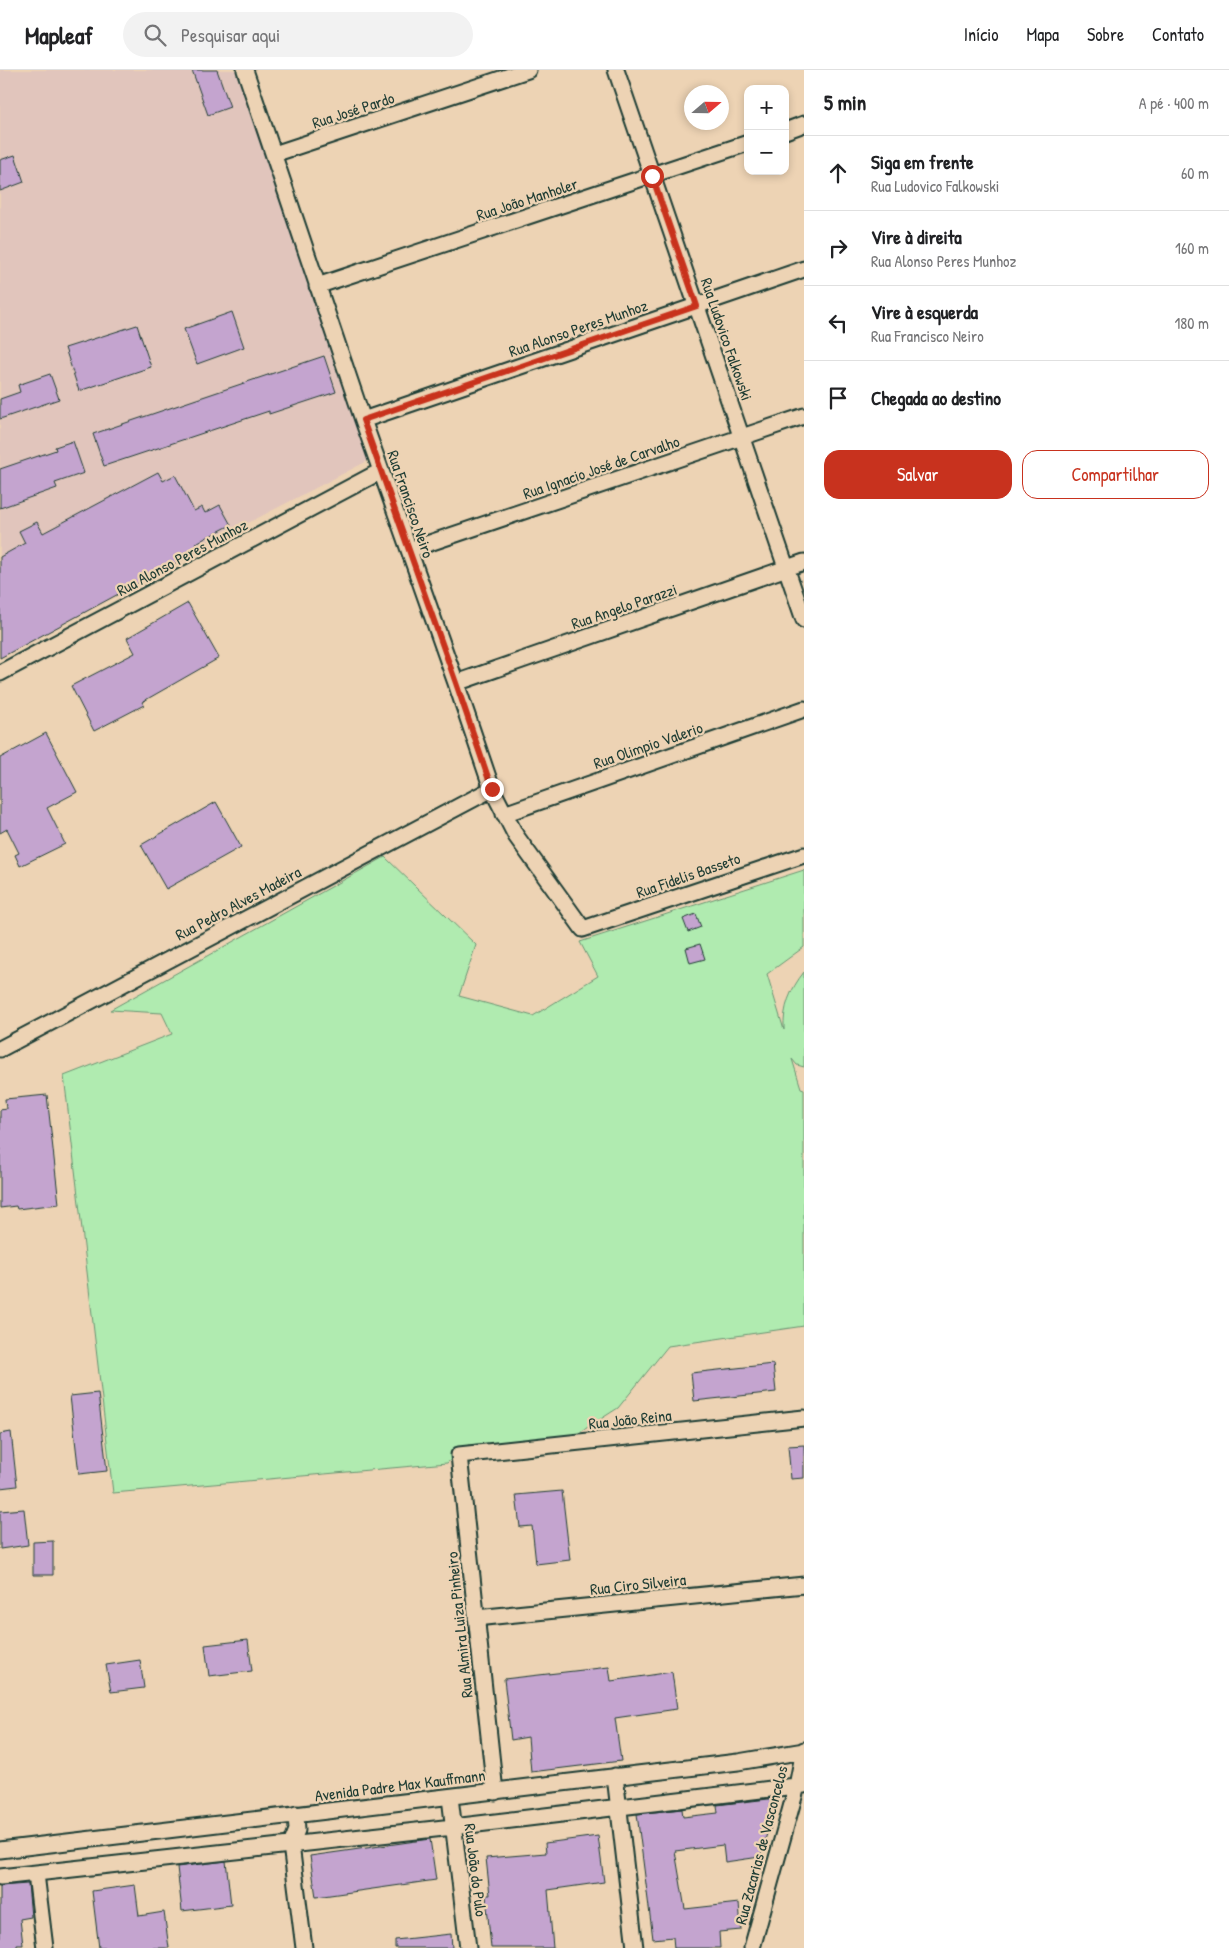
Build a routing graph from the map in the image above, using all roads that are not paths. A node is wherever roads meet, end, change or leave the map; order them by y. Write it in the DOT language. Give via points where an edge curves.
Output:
graph roads {
  1 [pos="245,70"];
  2 [pos="528,70"];
  3 [pos="616,70"];
  4 [pos="804,124"];
  5 [pos="788,130"];
  6 [pos="744,145"];
  7 [pos="274,154"];
  8 [pos="652,176"];
  9 [pos="804,269"];
  10 [pos="317,286"];
  11 [pos="697,306"];
  12 [pos="804,416"];
  13 [pos="363,420"];
  14 [pos="742,438"];
  15 [pos="380,471"];
  16 [pos="408,550"];
  17 [pos="804,562"];
  18 [pos="786,568"];
  19 [pos="804,620"];
  20 [pos="0,673"];
  21 [pos="456,683"];
  22 [pos="804,709"];
  23 [pos="492,789"];
  24 [pos="504,814"];
  25 [pos="804,855"];
  26 [pos="583,929"];
  27 [pos="0,1049"];
  28 [pos="804,1418"];
  29 [pos="459,1455"];
  30 [pos="804,1584"];
  31 [pos="476,1618"];
  32 [pos="804,1751"];
  33 [pos="615,1776"];
  34 [pos="800,1786"];
  35 [pos="495,1792"];
  36 [pos="450,1797"];
  37 [pos="619,1807"];
  38 [pos="296,1814"];
  39 [pos="453,1828"];
  40 [pos="291,1845"];
  41 [pos="0,1850"];
  42 [pos="36,1874"];
  43 [pos="0,1877"];
  44 [pos="45,1948"];
  45 [pos="304,1948"];
  46 [pos="468,1948"];
  47 [pos="635,1948"];
  48 [pos="752,1948"];
  1 -- 7 [label="street, Rua Francisco Neiro"];
  2 -- 7 [label="street, Rua José Pardo"];
  3 -- 8 [label="street, Rua Ludovico Falkowski"];
  4 -- 5 [label="street"];
  6 -- 8 [label="street, Rua João Manholer"];
  7 -- 10 [label="street, Rua Francisco Neiro"];
  8 -- 10 [label="street, Rua João Manholer"];
  8 -- 11 [label="street, Rua Ludovico Falkowski"];
  9 -- 11 [label="street, Rua Alonso Peres Munhoz"];
  10 -- 13 [label="street, Rua Francisco Neiro"];
  11 -- 13 [label="street, Rua Alonso Peres Munhoz"];
  11 -- 14 [label="street, Rua Ludovico Falkowski"];
  12 -- 14 [label="street, Rua Ignacio José de Carvalho"];
  13 -- 15 [label="street, Rua Francisco Neiro"];
  14 -- 16 [label="street, Rua Ignacio José de Carvalho"];
  14 -- 18 [label="street, Rua Ludovico Falkowski"];
  15 -- 16 [label="street, Rua Francisco Neiro"];
  15 -- 20 [label="street, Rua Alonso Peres Munhoz"];
  16 -- 21 [label="street, Rua Francisco Neiro"];
  17 -- 18 [label="street, Rua Angelo Parazzi"];
  18 -- 19 [label="street, Rua Ludovico Falkowski"];
  18 -- 21 [label="street, Rua Angelo Parazzi"];
  21 -- 23 [label="street, Rua Francisco Neiro"];
  22 -- 24 [label="street, Rua Olimpio Valerio"];
  23 -- 24 [label="street, Rua Francisco Neiro"];
  23 -- 27 [label="street, Rua Pedro Alves Madeira"];
  24 -- 26 [label="street, Rua Francisco Neiro" via="516,836"];
  25 -- 26 [label="street, Rua Fidelis Basseto"];
  28 -- 29 [label="street, Rua João Reina"];
  29 -- 31 [label="street, Rua Almira Luiza Pinheiro"];
  30 -- 31 [label="street, Rua Ciro Silveira"];
  31 -- 35 [label="street, Rua Almira Luiza Pinheiro"];
  32 -- 33 [label="street, Avenida Padre Max Kauffmann"];
  32 -- 34 [label="street, Rua Zacarias de Vasconcelos"];
  33 -- 35 [label="street, Avenida Padre Max Kauffmann"];
  33 -- 37 [label="street"];
  34 -- 37 [label="street"];
  34 -- 48 [label="street, Rua Zacarias de Vasconcelos"];
  35 -- 36 [label="street, Avenida Padre Max Kauffmann"];
  36 -- 38 [label="street, Avenida Padre Max Kauffmann"];
  36 -- 39 [label="street, Rua João do Pulo"];
  37 -- 39 [label="street"];
  37 -- 47 [label="street"];
  38 -- 40 [label="street" via="297,1830"];
  38 -- 41 [label="street, Avenida Padre Max Kauffmann"];
  39 -- 40 [label="street"];
  39 -- 46 [label="street, Rua João do Pulo"];
  40 -- 42 [label="street"];
  40 -- 45 [label="street"];
  42 -- 43 [label="street"];
  42 -- 44 [label="street"];
}
